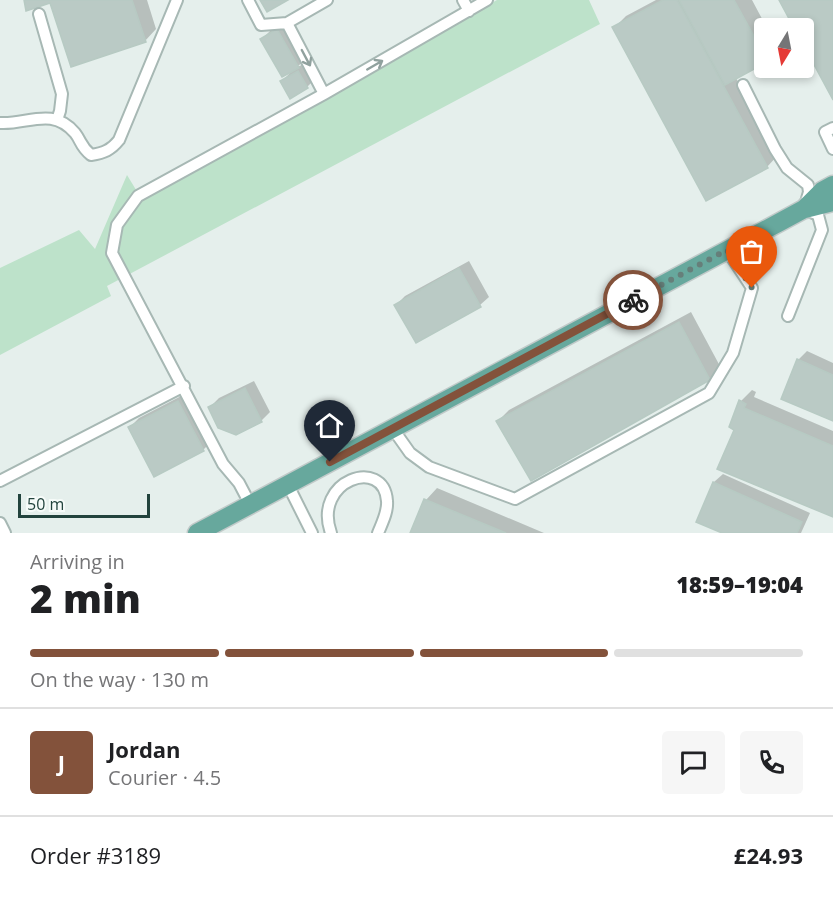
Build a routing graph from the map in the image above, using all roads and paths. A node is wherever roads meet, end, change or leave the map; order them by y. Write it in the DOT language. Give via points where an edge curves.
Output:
graph roads {
  1 [pos="177,0"];
  2 [pos="248,0"];
  3 [pos="327,0"];
  4 [pos="463,0"];
  5 [pos="487,0"];
  6 [pos="469,11"];
  7 [pos="39,14"];
  8 [pos="287,23"];
  9 [pos="742,86"];
  10 [pos="324,94"];
  11 [pos="57,120"];
  12 [pos="0,123"];
  13 [pos="833,128"];
  14 [pos="833,149"];
  15 [pos="833,184"];
  16 [pos="833,202"];
  17 [pos="804,209"];
  18 [pos="727,250"];
  19 [pos="788,316"];
  20 [pos="184,386"];
  21 [pos="393,429"];
  22 [pos="0,481"];
  23 [pos="288,485"];
  24 [pos="250,504"];
  25 [pos="0,523"];
  26 [pos="5,533"];
  27 [pos="197,533"];
  28 [pos="312,533"];
  29 [pos="331,533"];
  30 [pos="378,533"];
  1 -- 11 [label="lane" via="113,148 91,154 75,133"];
  2 -- 8 [label="lane" via="261,25"];
  3 -- 8 [label="lane"];
  4 -- 6 [label="lane"];
  5 -- 6 [label="lane"];
  10 -- 6 [label="lane, one-way"];
  7 -- 11 [label="lane" via="62,94"];
  8 -- 10 [label="lane, one-way"];
  9 -- 17 [label="lane" via="787,168 808,185 810,192"];
  10 -- 20 [label="lane" via="138,196 117,225 112,253"];
  11 -- 12 [label="lane" via="33,117"];
  13 -- 14 [label="lane" via="825,132"];
  15 -- 17 [label="main road"];
  16 -- 17 [label="main road"];
  17 -- 18 [label="main road"];
  17 -- 19 [label="lane" via="818,215 822,230"];
  18 -- 21 [label="main road"];
  18 -- 21 [label="lane" via="752,288 733,353 709,393 515,499 429,466 410,453"];
  20 -- 22 [label="lane"];
  20 -- 24 [label="lane" via="223,464 240,483"];
  21 -- 23 [label="main road"];
  23 -- 24 [label="main road"];
  23 -- 28 [label="lane"];
  24 -- 27 [label="main road"];
  25 -- 26 [label="lane"];
  29 -- 30 [label="lane" via="330,503 337,491 356,477 369,478 386,492 387,504"];
}
